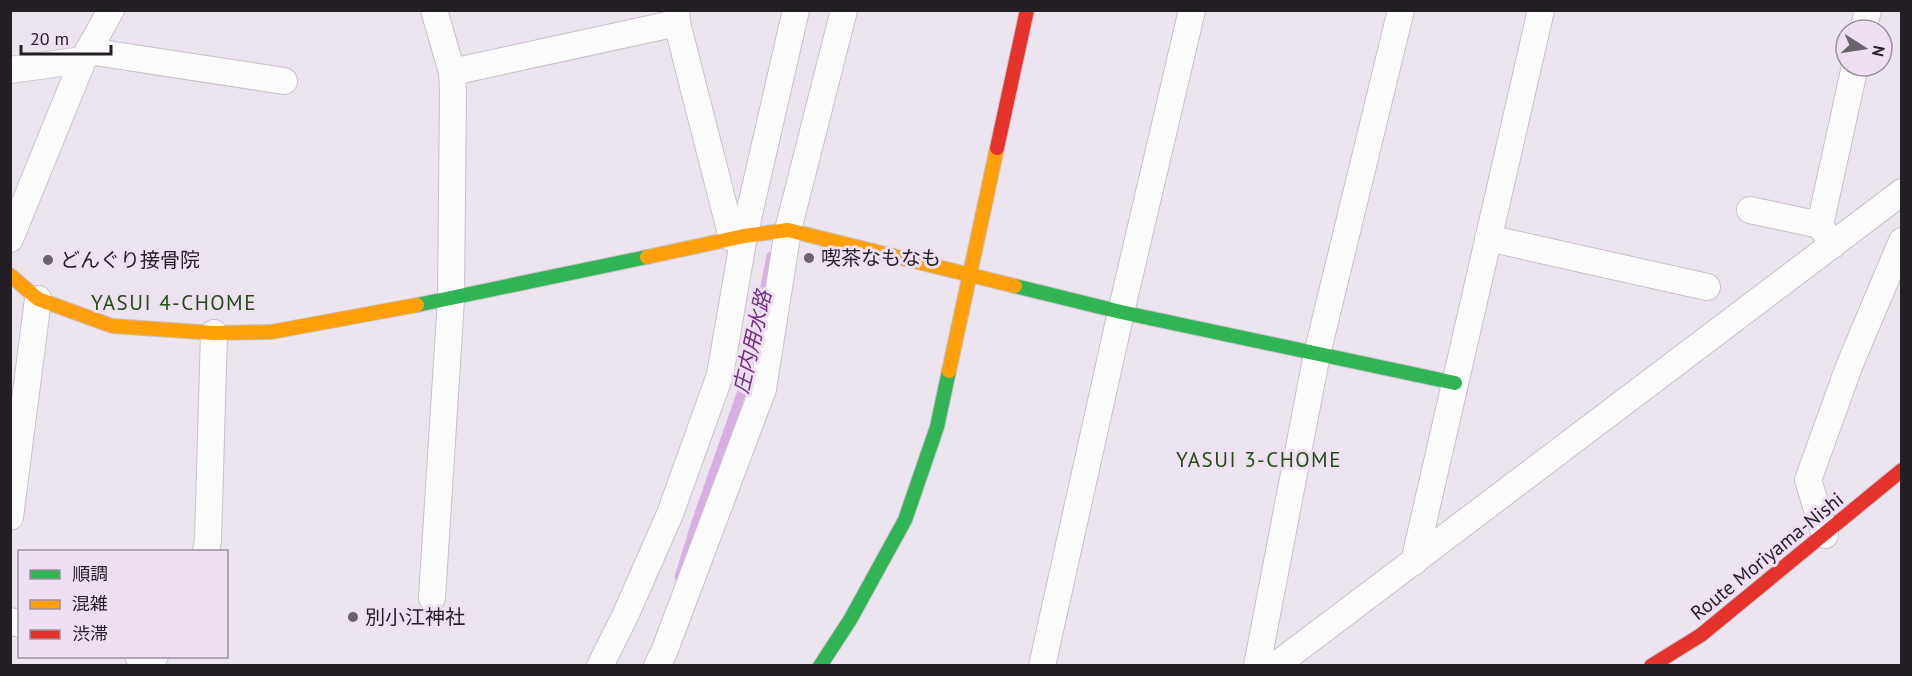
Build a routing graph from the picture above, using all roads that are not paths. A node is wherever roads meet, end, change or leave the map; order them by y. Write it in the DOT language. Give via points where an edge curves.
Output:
graph roads {
  1 [pos="111,10"];
  2 [pos="434,10"];
  3 [pos="796,10"];
  4 [pos="844,10"];
  5 [pos="1027,10"];
  6 [pos="1191,10"];
  7 [pos="1401,10"];
  8 [pos="1541,10"];
  9 [pos="677,17"];
  10 [pos="86,55"];
  11 [pos="10,70"];
  12 [pos="452,72"];
  13 [pos="1854,78"];
  14 [pos="284,81"];
  15 [pos="1902,192"];
  16 [pos="1750,210"];
  17 [pos="788,230"];
  18 [pos="1827,235"];
  19 [pos="738,237"];
  20 [pos="1488,238"];
  21 [pos="10,239"];
  22 [pos="1902,241"];
  23 [pos="970,274"];
  24 [pos="10,275"];
  25 [pos="1707,287"];
  26 [pos="38,299"];
  27 [pos="452,299"];
  28 [pos="1121,312"];
  29 [pos="214,333"];
  30 [pos="1317,354"];
  31 [pos="1455,383"];
  32 [pos="1902,470"];
  33 [pos="10,517"];
  34 [pos="1825,535"];
  35 [pos="206,550"];
  36 [pos="1414,561"];
  37 [pos="432,598"];
  38 [pos="600,666"];
  39 [pos="657,666"];
  40 [pos="820,666"];
  41 [pos="1042,666"];
  42 [pos="1257,666"];
  43 [pos="1275,666"];
  44 [pos="1652,666"];
  1 -- 10 [label="street"];
  2 -- 12 [label="street"];
  3 -- 19 [label="street"];
  4 -- 17 [label="street"];
  5 -- 23 [label="street"];
  6 -- 28 [label="street"];
  7 -- 30 [label="street"];
  8 -- 20 [label="street"];
  9 -- 12 [label="street"];
  9 -- 19 [label="street"];
  10 -- 11 [label="street"];
  10 -- 14 [label="street"];
  10 -- 21 [label="street"];
  12 -- 27 [label="street"];
  13 -- 18 [label="street"];
  15 -- 18 [label="street"];
  16 -- 18 [label="street"];
  17 -- 19 [label="street"];
  17 -- 23 [label="street"];
  17 -- 39 [label="street" via="763,389"];
  18 -- 36 [label="street"];
  19 -- 27 [label="street"];
  19 -- 38 [label="street" via="720,375 670,514"];
  20 -- 25 [label="street"];
  20 -- 31 [label="street"];
  22 -- 34 [label="street" via="1850,364 1809,480"];
  23 -- 28 [label="street"];
  23 -- 40 [label="street" via="937,427 905,520"];
  24 -- 26 [label="street"];
  26 -- 29 [label="street" via="112,326"];
  26 -- 33 [label="street"];
  27 -- 29 [label="street" via="271,332"];
  27 -- 37 [label="street"];
  28 -- 30 [label="street"];
  28 -- 41 [label="street"];
  29 -- 35 [label="street"];
  30 -- 31 [label="street"];
  30 -- 42 [label="street"];
  31 -- 36 [label="street"];
  32 -- 34 [label="street, Route Moriyama-Nishi"];
  34 -- 44 [label="street, Route Moriyama-Nishi" via="1701,635"];
  36 -- 43 [label="street"];
}
